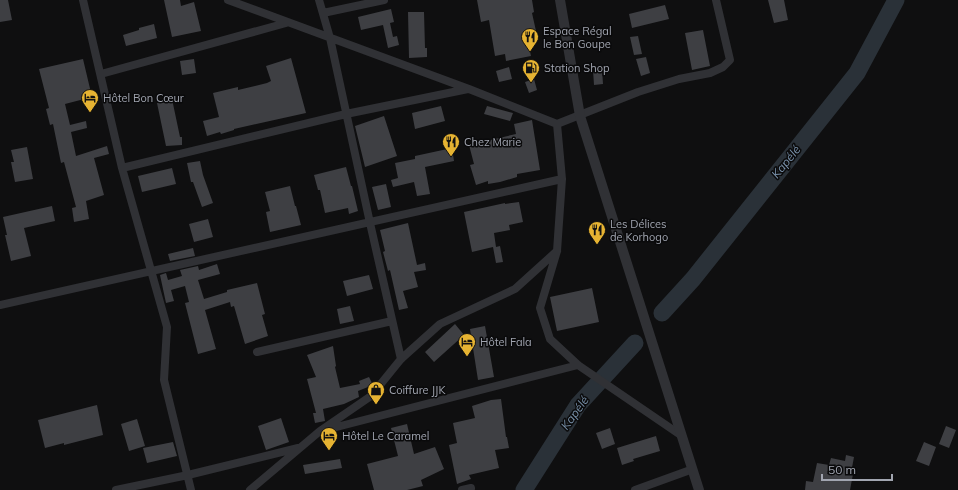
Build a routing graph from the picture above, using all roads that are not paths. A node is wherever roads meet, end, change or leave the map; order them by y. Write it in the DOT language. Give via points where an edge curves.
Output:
graph roads {
  1 [pos="83,0"];
  2 [pos="228,0"];
  3 [pos="320,0"];
  4 [pos="384,0"];
  5 [pos="560,0"];
  6 [pos="716,0"];
  7 [pos="323,13"];
  8 [pos="286,22"];
  9 [pos="330,38"];
  10 [pos="101,74"];
  11 [pos="469,89"];
  12 [pos="346,114"];
  13 [pos="580,116"];
  14 [pos="557,124"];
  15 [pos="122,168"];
  16 [pos="562,180"];
  17 [pos="370,223"];
  18 [pos="557,251"];
  19 [pos="151,272"];
  20 [pos="0,305"];
  21 [pos="392,321"];
  22 [pos="257,352"];
  23 [pos="401,360"];
  24 [pos="578,365"];
  25 [pos="320,431"];
  26 [pos="682,436"];
  27 [pos="301,447"];
  28 [pos="693,469"];
  29 [pos="188,475"];
  30 [pos="471,488"];
  31 [pos="116,490"];
  32 [pos="191,490"];
  33 [pos="250,490"];
  34 [pos="462,490"];
  35 [pos="635,490"];
  36 [pos="700,490"];
  1 -- 10 [label="street"];
  2 -- 8 [label="street"];
  3 -- 7 [label="street"];
  4 -- 7 [label="street"];
  5 -- 13 [label="street"];
  6 -- 13 [label="street" via="730,60 723,67 710,73 679,79 638,92"];
  7 -- 9 [label="street"];
  8 -- 9 [label="street"];
  8 -- 10 [label="street"];
  9 -- 11 [label="street"];
  9 -- 12 [label="street"];
  10 -- 15 [label="street"];
  11 -- 12 [label="street"];
  11 -- 14 [label="street"];
  12 -- 15 [label="street"];
  12 -- 17 [label="street"];
  13 -- 14 [label="street"];
  13 -- 26 [label="street"];
  14 -- 16 [label="street"];
  15 -- 19 [label="street"];
  16 -- 17 [label="street"];
  16 -- 18 [label="street"];
  17 -- 19 [label="street"];
  17 -- 21 [label="street"];
  18 -- 23 [label="street" via="515,289 440,324"];
  18 -- 24 [label="street" via="540,308 550,339"];
  19 -- 20 [label="street"];
  19 -- 29 [label="street" via="167,327 164,380"];
  21 -- 22 [label="street"];
  21 -- 23 [label="street"];
  23 -- 25 [label="street" via="370,396"];
  24 -- 25 [label="street"];
  24 -- 26 [label="street"];
  25 -- 27 [label="street"];
  26 -- 28 [label="street"];
  27 -- 29 [label="street"];
  27 -- 33 [label="street"];
  28 -- 35 [label="street"];
  28 -- 36 [label="street"];
  29 -- 31 [label="street"];
  29 -- 32 [label="street"];
  30 -- 34 [label="street"];
}
